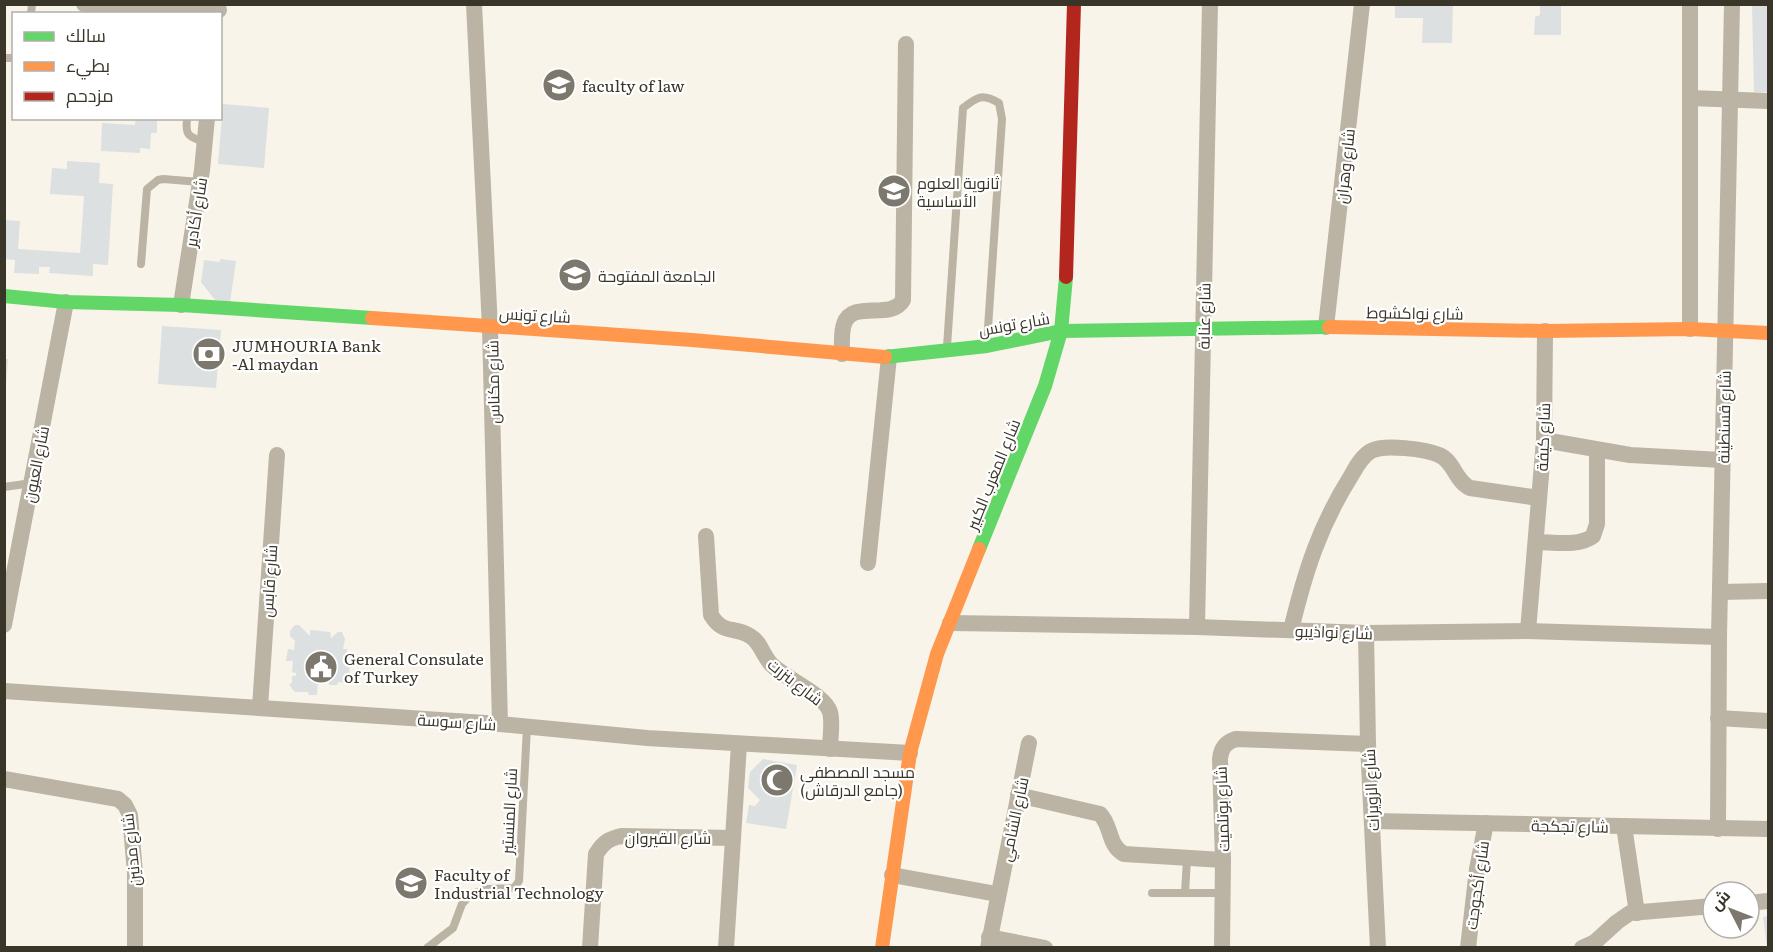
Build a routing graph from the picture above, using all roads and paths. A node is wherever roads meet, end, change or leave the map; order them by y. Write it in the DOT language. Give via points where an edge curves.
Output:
graph roads {
  1 [pos="84,4"];
  2 [pos="474,4"];
  3 [pos="1074,4"];
  4 [pos="1210,4"];
  5 [pos="1362,4"];
  6 [pos="1690,4"];
  7 [pos="1732,4"];
  8 [pos="219,9"];
  9 [pos="906,44"];
  10 [pos="1690,98"];
  11 [pos="1730,100"];
  12 [pos="1768,101"];
  13 [pos="187,120"];
  14 [pos="207,120"];
  15 [pos="204,142"];
  16 [pos="200,182"];
  17 [pos="141,264"];
  18 [pos="4,296"];
  19 [pos="66,302"];
  20 [pos="181,306"];
  21 [pos="1326,327"];
  22 [pos="490,328"];
  23 [pos="1203,328"];
  24 [pos="1690,329"];
  25 [pos="1545,331"];
  26 [pos="1724,331"];
  27 [pos="1061,332"];
  28 [pos="1768,333"];
  29 [pos="987,346"];
  30 [pos="947,350"];
  31 [pos="842,354"];
  32 [pos="889,357"];
  33 [pos="1544,440"];
  34 [pos="1598,450"];
  35 [pos="277,455"];
  36 [pos="1722,460"];
  37 [pos="32,483"];
  38 [pos="4,487"];
  39 [pos="1539,498"];
  40 [pos="706,537"];
  41 [pos="1536,542"];
  42 [pos="868,563"];
  43 [pos="1768,591"];
  44 [pos="1721,592"];
  45 [pos="950,624"];
  46 [pos="5,625"];
  47 [pos="1197,627"];
  48 [pos="1291,630"];
  49 [pos="1528,631"];
  50 [pos="1366,633"];
  51 [pos="1719,638"];
  52 [pos="4,692"];
  53 [pos="260,707"];
  54 [pos="1718,718"];
  55 [pos="1768,721"];
  56 [pos="500,724"];
  57 [pos="527,727"];
  58 [pos="1029,743"];
  59 [pos="739,744"];
  60 [pos="1368,744"];
  61 [pos="830,749"];
  62 [pos="910,753"];
  63 [pos="4,779"];
  64 [pos="1018,795"];
  65 [pos="1372,820"];
  66 [pos="1486,823"];
  67 [pos="1624,826"];
  68 [pos="1718,829"];
  69 [pos="1768,829"];
  70 [pos="733,838"];
  71 [pos="1187,859"];
  72 [pos="1223,860"];
  73 [pos="892,875"];
  74 [pos="1152,892"];
  75 [pos="1185,893"];
  76 [pos="1223,893"];
  77 [pos="997,894"];
  78 [pos="1701,907"];
  79 [pos="1637,913"];
  80 [pos="988,942"];
  81 [pos="135,948"];
  82 [pos="427,948"];
  83 [pos="590,948"];
  84 [pos="726,948"];
  85 [pos="882,948"];
  86 [pos="1045,948"];
  87 [pos="1222,948"];
  88 [pos="1378,948"];
  89 [pos="1468,948"];
  90 [pos="1582,948"];
  1 -- 8 [label="street"];
  2 -- 22 [label="street, شارع مكناس"];
  3 -- 27 [label="street, شارع المغرب الكبير" via="1066,284"];
  4 -- 23 [label="street, شارع عنابة"];
  5 -- 21 [label="street, شارع وهران"];
  6 -- 10 [label="street"];
  7 -- 11 [label="street, شارع قسنطينة"];
  9 -- 31 [label="street" via="903,300 894,309 855,312 848,317"];
  10 -- 11 [label="street"];
  10 -- 24 [label="street"];
  11 -- 12 [label="street"];
  11 -- 26 [label="street, شارع قسنطينة"];
  13 -- 15 [label="lane" via="188,135"];
  14 -- 15 [label="street, شارع أكادير"];
  15 -- 16 [label="street, شارع أكادير"];
  16 -- 17 [label="lane" via="163,179 147,189"];
  16 -- 20 [label="street, شارع أكادير"];
  18 -- 19 [label="street, شارع تونس"];
  19 -- 20 [label="street, شارع تونس"];
  19 -- 37 [label="street, شارع العيون"];
  20 -- 22 [label="street, شارع تونس"];
  21 -- 23 [label="street, شارع نواكشوط"];
  21 -- 25 [label="street, شارع نواكشوط"];
  22 -- 31 [label="street, شارع تونس"];
  22 -- 56 [label="street, شارع مكناس"];
  23 -- 27 [label="street, شارع نواكشوط"];
  23 -- 47 [label="street, شارع عنابة"];
  24 -- 25 [label="street, شارع نواكشوط"];
  24 -- 26 [label="street, شارع نواكشوط"];
  25 -- 33 [label="street, شارع كيفة"];
  26 -- 28 [label="street, شارع نواكشوط"];
  26 -- 36 [label="street, شارع قسنطينة"];
  27 -- 29 [label="street, شارع تونس"];
  27 -- 45 [label="street, شارع المغرب الكبير" via="1045,386"];
  29 -- 30 [label="street, شارع تونس"];
  29 -- 30 [label="lane" via="1002,119 999,103 988,97 976,98 963,108"];
  30 -- 32 [label="street, شارع تونس"];
  31 -- 32 [label="street, شارع تونس"];
  32 -- 42 [label="street"];
  33 -- 34 [label="street"];
  33 -- 39 [label="street, شارع كيفة"];
  34 -- 36 [label="street"];
  34 -- 41 [label="street" via="1597,524 1593,536 1576,542"];
  35 -- 53 [label="street, شارع قابس"];
  36 -- 44 [label="street, شارع قسنطينة"];
  37 -- 38 [label="lane"];
  37 -- 46 [label="street, شارع العيون"];
  39 -- 41 [label="street, شارع كيفة"];
  39 -- 48 [label="street" via="1470,488 1461,483 1448,461 1436,454 1386,447 1370,452 1353,472 1326,521 1305,574"];
  40 -- 61 [label="street, شارع بنزرت" via="711,615 716,624 755,638 774,667 825,702 831,714"];
  41 -- 49 [label="street, شارع كيفة"];
  43 -- 44 [label="street"];
  44 -- 51 [label="street, شارع قسنطينة"];
  45 -- 47 [label="street, شارع نواذيبو"];
  45 -- 62 [label="street, شارع المغرب الكبير" via="937,654"];
  47 -- 48 [label="street, شارع نواذيبو"];
  48 -- 50 [label="street, شارع نواذيبو"];
  49 -- 50 [label="street, شارع نواذيبو"];
  49 -- 51 [label="street, شارع نواذيبو"];
  50 -- 60 [label="street, شارع الزويرات"];
  51 -- 54 [label="street, شارع قسنطينة"];
  52 -- 53 [label="street, شارع سوسة"];
  53 -- 56 [label="street, شارع سوسة"];
  54 -- 55 [label="street"];
  54 -- 68 [label="street, شارع قسنطينة"];
  56 -- 57 [label="street, شارع سوسة"];
  57 -- 59 [label="street, شارع سوسة"];
  57 -- 82 [label="lane, شارع المنستير" via="519,881 514,888 471,894 462,904 453,928"];
  58 -- 64 [label="street, شارع الشامي"];
  59 -- 61 [label="street, شارع سوسة"];
  59 -- 70 [label="street, شارع القيروان"];
  60 -- 65 [label="street, شارع الزويرات"];
  60 -- 72 [label="street, شارع بوتلميت" via="1244,739 1225,744 1220,759"];
  61 -- 62 [label="street, شارع سوسة"];
  62 -- 73 [label="street, شارع المغرب الكبير"];
  63 -- 81 [label="street, شارع مدنين" via="118,799 125,805 130,815 135,873"];
  64 -- 71 [label="street" via="1100,814 1114,846 1124,854"];
  64 -- 77 [label="street, شارع الشامي"];
  65 -- 66 [label="street, شارع تجكجة"];
  65 -- 88 [label="street, شارع الزويرات"];
  66 -- 67 [label="street, شارع تجكجة"];
  66 -- 89 [label="street, شارع أكجوجت"];
  67 -- 68 [label="street, شارع تجكجة"];
  67 -- 79 [label="street"];
  68 -- 69 [label="street, شارع تجكجة"];
  70 -- 83 [label="street, شارع القيروان" via="621,836 603,844 596,854"];
  70 -- 84 [label="street, شارع القيروان"];
  71 -- 72 [label="street"];
  71 -- 75 [label="lane"];
  72 -- 76 [label="street, شارع بوتلميت"];
  73 -- 77 [label="street"];
  73 -- 85 [label="street, شارع المغرب الكبير"];
  74 -- 75 [label="lane"];
  75 -- 76 [label="lane"];
  76 -- 87 [label="street, شارع بوتلميت"];
  77 -- 80 [label="street, شارع الشامي"];
  78 -- 79 [label="street"];
  79 -- 90 [label="street" via="1626,915"];
  80 -- 86 [label="street, شارع الشامي"];
}
